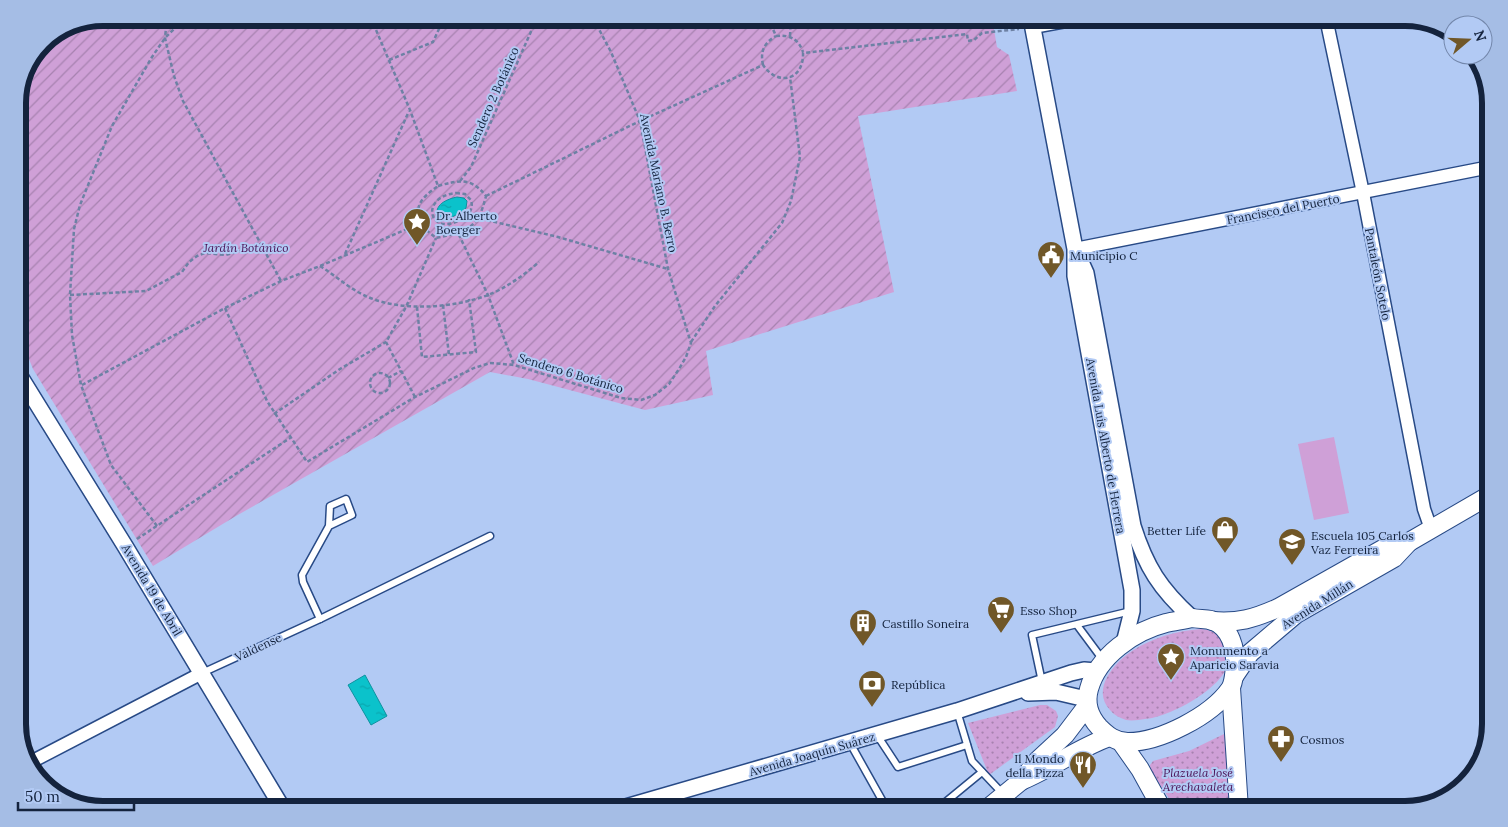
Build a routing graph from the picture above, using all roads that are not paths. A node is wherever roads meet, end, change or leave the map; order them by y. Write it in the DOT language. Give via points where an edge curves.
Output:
graph roads {
  1 [pos="1033,26"];
  2 [pos="1328,26"];
  3 [pos="1482,169"];
  4 [pos="1363,193"];
  5 [pos="1076,249"];
  6 [pos="26,386"];
  7 [pos="1482,500"];
  8 [pos="329,526"];
  9 [pos="1431,529"];
  10 [pos="490,536"];
  11 [pos="1409,542"];
  12 [pos="1132,611"];
  13 [pos="1192,618"];
  14 [pos="320,619"];
  15 [pos="1212,621"];
  16 [pos="1077,625"];
  17 [pos="1124,643"];
  18 [pos="1100,665"];
  19 [pos="202,673"];
  20 [pos="1042,682"];
  21 [pos="1233,682"];
  22 [pos="1004,696"];
  23 [pos="1087,702"];
  24 [pos="957,711"];
  25 [pos="876,734"];
  26 [pos="1115,740"];
  27 [pos="850,742"];
  28 [pos="967,745"];
  29 [pos="35,760"];
  30 [pos="982,772"];
  31 [pos="1021,781"];
  32 [pos="1004,795"];
  33 [pos="278,801"];
  34 [pos="650,801"];
  35 [pos="882,801"];
  36 [pos="948,801"];
  37 [pos="998,801"];
  38 [pos="1157,801"];
  39 [pos="1239,801"];
  1 -- 5 [label="street, Avenida Luis Alberto de Herrera"];
  2 -- 4 [label="street, Pantaleón Sotelo"];
  3 -- 4 [label="street, Francisco del Puerto"];
  4 -- 5 [label="street, Francisco del Puerto"];
  4 -- 9 [label="street, Pantaleón Sotelo" via="1424,509"];
  5 -- 12 [label="street, Avenida Luis Alberto de Herrera" via="1075,276 1127,560"];
  5 -- 13 [label="street, Avenida Luis Alberto de Herrera" via="1086,273 1133,526 1147,564 1164,589"];
  6 -- 19 [label="street, Avenida 19 de Abril"];
  7 -- 9 [label="main road, Avenida Millán"];
  8 -- 8 [label="lane" via="352,514 346,499 330,506"];
  8 -- 14 [label="lane" via="302,575"];
  9 -- 11 [label="main road, Avenida Millán"];
  10 -- 14 [label="lane, Valdense"];
  11 -- 15 [label="main road, Avenida Millán" via="1388,546 1260,616 1242,621"];
  11 -- 21 [label="main road, Avenida Millán" via="1394,558 1296,614 1250,653 1241,663"];
  12 -- 16 [label="lane"];
  12 -- 17 [label="street, Avenida Luis Alberto de Herrera"];
  13 -- 15 [label="main road"];
  13 -- 17 [label="main road" via="1165,623"];
  14 -- 19 [label="lane, Valdense"];
  15 -- 21 [label="main road" via="1225,630 1232,642 1236,654"];
  16 -- 18 [label="lane"];
  16 -- 20 [label="lane" via="1032,635"];
  17 -- 18 [label="main road"];
  18 -- 20 [label="street, Avenida Joaquín Suárez"];
  18 -- 23 [label="main road" via="1091,679"];
  19 -- 29 [label="street, Valdense"];
  19 -- 33 [label="street, Avenida 19 de Abril"];
  20 -- 22 [label="street, Avenida Joaquín Suárez"];
  21 -- 26 [label="main road" via="1208,711 1189,722 1149,739"];
  21 -- 39 [label="main road"];
  22 -- 23 [label="street, Avenida Joaquín Suárez" via="1056,692"];
  22 -- 24 [label="street, Avenida Joaquín Suárez"];
  23 -- 26 [label="main road" via="1095,723"];
  23 -- 31 [label="main road" via="1065,735"];
  24 -- 25 [label="street, Avenida Joaquín Suárez"];
  24 -- 28 [label="lane"];
  25 -- 27 [label="street, Avenida Joaquín Suárez"];
  25 -- 28 [label="lane" via="898,767"];
  26 -- 31 [label="main road" via="1095,742"];
  26 -- 38 [label="main road" via="1140,769"];
  27 -- 34 [label="street, Avenida Joaquín Suárez"];
  27 -- 35 [label="lane"];
  28 -- 30 [label="lane" via="972,761"];
  30 -- 32 [label="lane"];
  30 -- 36 [label="lane"];
  31 -- 32 [label="main road"];
  32 -- 37 [label="main road"];
}
